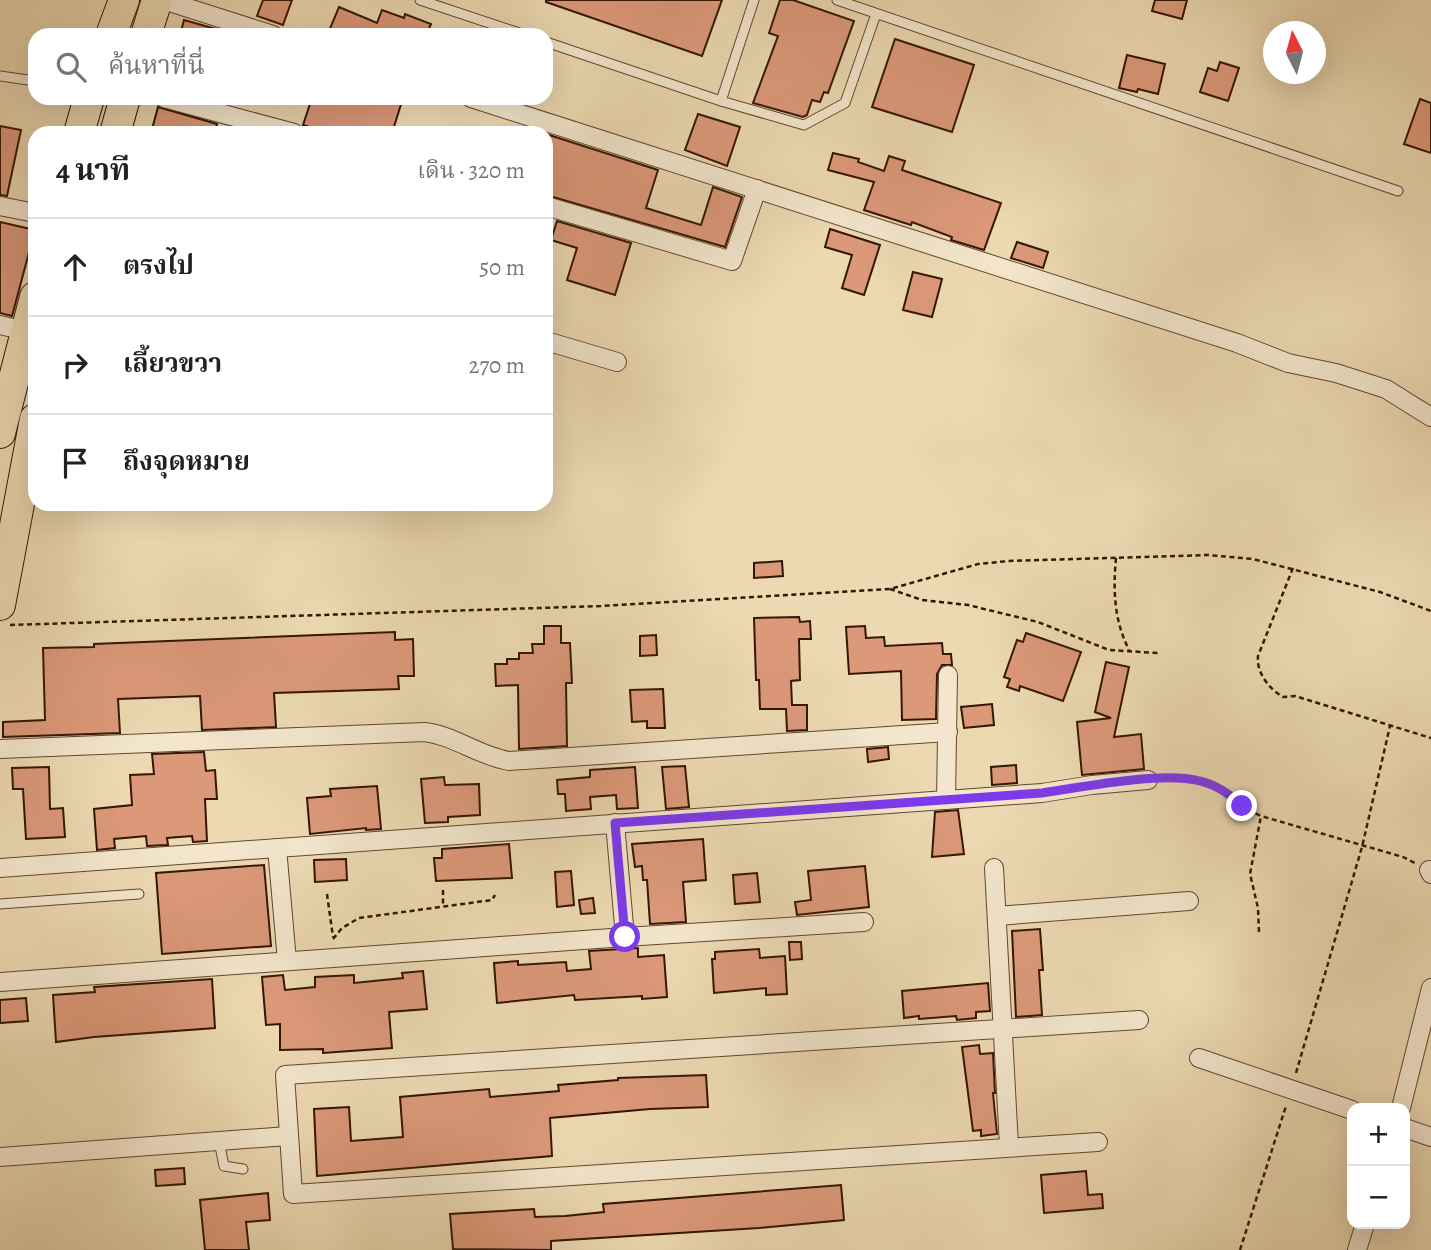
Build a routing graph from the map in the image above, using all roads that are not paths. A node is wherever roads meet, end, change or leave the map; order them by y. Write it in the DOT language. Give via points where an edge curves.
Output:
graph roads {
  1 [pos="124,0"];
  2 [pos="157,0"];
  3 [pos="163,0"];
  4 [pos="421,0"];
  5 [pos="754,0"];
  6 [pos="837,0"];
  7 [pos="876,14"];
  8 [pos="114,28"];
  9 [pos="148,28"];
  10 [pos="251,28"];
  11 [pos="504,28"];
  12 [pos="553,44"];
  13 [pos="0,76"];
  14 [pos="28,80"];
  15 [pos="721,101"];
  16 [pos="87,105"];
  17 [pos="123,105"];
  18 [pos="189,105"];
  19 [pos="493,105"];
  20 [pos="81,126"];
  21 [pos="117,126"];
  22 [pos="269,126"];
  23 [pos="757,190"];
  24 [pos="1398,191"];
  25 [pos="0,206"];
  26 [pos="553,208"];
  27 [pos="28,212"];
  28 [pos="28,307"];
  29 [pos="13,328"];
  30 [pos="553,343"];
  31 [pos="617,362"];
  32 [pos="1431,417"];
  33 [pos="0,432"];
  34 [pos="28,456"];
  35 [pos="0,605"];
  36 [pos="948,676"];
  37 [pos="948,732"];
  38 [pos="0,749"];
  39 [pos="1148,780"];
  40 [pos="946,800"];
  41 [pos="615,823"];
  42 [pos="277,848"];
  43 [pos="994,867"];
  44 [pos="0,868"];
  45 [pos="139,894"];
  46 [pos="1189,901"];
  47 [pos="0,904"];
  48 [pos="997,916"];
  49 [pos="864,922"];
  50 [pos="625,937"];
  51 [pos="287,961"];
  52 [pos="0,982"];
  53 [pos="1431,988"];
  54 [pos="1139,1020"];
  55 [pos="1001,1030"];
  56 [pos="1199,1058"];
  57 [pos="1402,1103"];
  58 [pos="1347,1108"];
  59 [pos="1410,1130"];
  60 [pos="288,1136"];
  61 [pos="1431,1137"];
  62 [pos="219,1141"];
  63 [pos="1098,1142"];
  64 [pos="1009,1146"];
  65 [pos="0,1157"];
  66 [pos="243,1169"];
  67 [pos="1363,1229"];
  68 [pos="1357,1250"];
  1 -- 8 [label="highway"];
  2 -- 9 [label="highway"];
  3 -- 10 [label="street"];
  4 -- 11 [label="lane"];
  5 -- 15 [label="lane"];
  6 -- 7 [label="lane"];
  7 -- 15 [label="lane" via="845,103 804,125"];
  7 -- 24 [label="lane"];
  12 -- 15 [label="lane"];
  13 -- 14 [label="lane"];
  16 -- 20 [label="highway"];
  17 -- 21 [label="highway"];
  18 -- 22 [label="street"];
  19 -- 23 [label="street"];
  23 -- 26 [label="street" via="732,261"];
  23 -- 32 [label="street" via="1288,363 1363,381"];
  25 -- 27 [label="street"];
  28 -- 29 [label="highway"];
  29 -- 33 [label="highway"];
  30 -- 31 [label="street"];
  34 -- 35 [label="highway"];
  36 -- 37 [label="street"];
  37 -- 38 [label="street" via="509,761 447,736 415,732"];
  37 -- 40 [label="street"];
  39 -- 40 [label="street"];
  40 -- 41 [label="street"];
  41 -- 42 [label="street"];
  41 -- 50 [label="street"];
  42 -- 44 [label="street"];
  42 -- 51 [label="street"];
  43 -- 48 [label="street"];
  45 -- 47 [label="lane"];
  46 -- 48 [label="street"];
  48 -- 55 [label="street"];
  49 -- 50 [label="street"];
  50 -- 51 [label="street"];
  51 -- 52 [label="street"];
  53 -- 57 [label="street"];
  54 -- 55 [label="street"];
  55 -- 60 [label="street" via="285,1075"];
  55 -- 64 [label="street"];
  56 -- 58 [label="street"];
  59 -- 61 [label="street"];
  60 -- 62 [label="street"];
  60 -- 64 [label="street" via="293,1194"];
  62 -- 65 [label="street"];
  62 -- 66 [label="lane" via="224,1166"];
  63 -- 64 [label="street"];
  67 -- 68 [label="street"];
}
